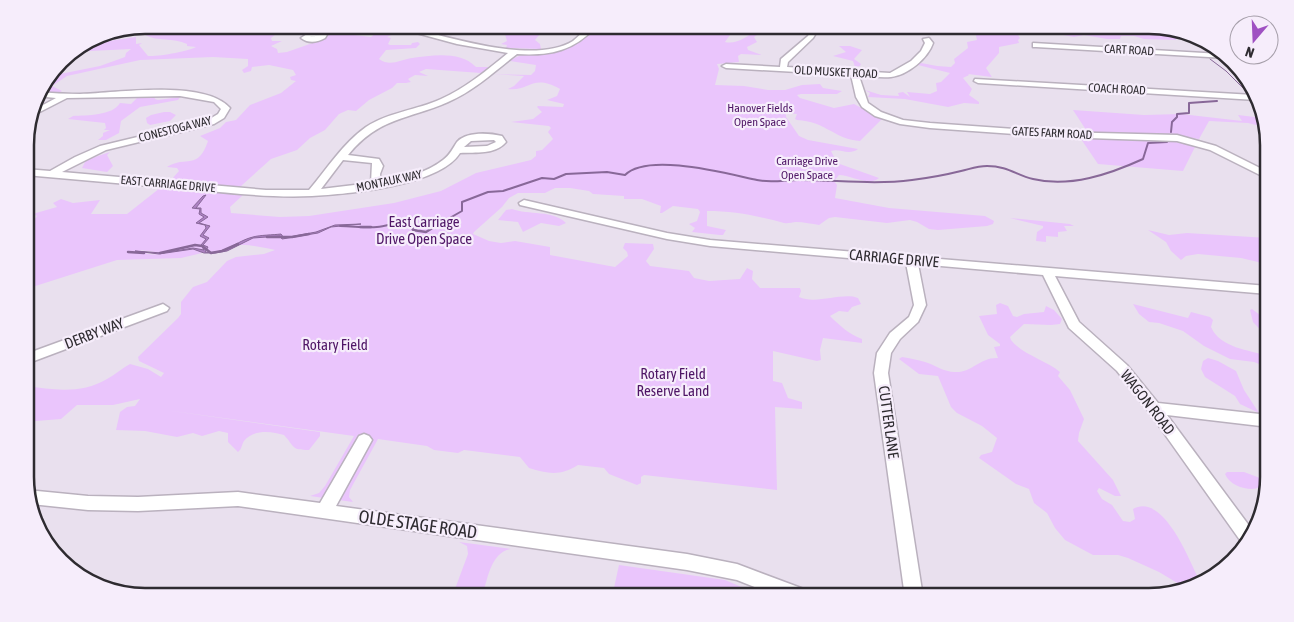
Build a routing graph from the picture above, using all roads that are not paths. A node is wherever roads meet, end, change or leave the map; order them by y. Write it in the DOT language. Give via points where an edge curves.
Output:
graph roads {
  1 [pos="422,34"];
  2 [pos="584,34"];
  3 [pos="813,34"];
  4 [pos="426,35"];
  5 [pos="927,39"];
  6 [pos="1036,45"];
  7 [pos="516,51"];
  8 [pos="1215,56"];
  9 [pos="726,66"];
  10 [pos="783,70"];
  11 [pos="856,74"];
  12 [pos="978,81"];
  13 [pos="46,95"];
  14 [pos="66,96"];
  15 [pos="1250,98"];
  16 [pos="40,110"];
  17 [pos="458,150"];
  18 [pos="342,157"];
  19 [pos="1260,172"];
  20 [pos="34,173"];
  21 [pos="52,174"];
  22 [pos="376,186"];
  23 [pos="312,194"];
  24 [pos="524,203"];
  25 [pos="911,260"];
  26 [pos="1047,271"];
  27 [pos="1260,289"];
  28 [pos="163,308"];
  29 [pos="34,355"];
  30 [pos="1154,408"];
  31 [pos="1260,420"];
  32 [pos="364,440"];
  33 [pos="36,498"];
  34 [pos="324,511"];
  35 [pos="1245,534"];
  36 [pos="779,588"];
  37 [pos="913,588"];
  1 -- 4 [label="street"];
  2 -- 7 [label="street" via="568,45 544,51"];
  3 -- 10 [label="street" via="784,61"];
  4 -- 7 [label="street"];
  5 -- 11 [label="street, OLD MUSKET ROAD" via="928,47 919,58 898,73"];
  6 -- 8 [label="street, CART ROAD"];
  7 -- 18 [label="street" via="457,94 371,128"];
  9 -- 10 [label="street, OLD MUSKET ROAD"];
  10 -- 11 [label="street, OLD MUSKET ROAD"];
  11 -- 19 [label="street, GATES FARM ROAD" via="860,99 867,108 900,121 928,126 1090,136 1177,138 1227,153"];
  12 -- 15 [label="street, COACH ROAD"];
  13 -- 14 [label="street, CONESTOGA WAY"];
  14 -- 16 [label="street"];
  14 -- 21 [label="street, CONESTOGA WAY" via="169,92 204,98 224,104 226,108 211,122 104,148"];
  17 -- 22 [label="street, MONTAUK WAY" via="446,163 433,170"];
  18 -- 22 [label="street" via="376,161"];
  18 -- 23 [label="street"];
  20 -- 21 [label="street, EAST CARRIAGE DRIVE"];
  21 -- 23 [label="street, EAST CARRIAGE DRIVE"];
  22 -- 23 [label="street, MONTAUK WAY"];
  24 -- 25 [label="street, CARRIAGE DRIVE" via="710,243"];
  25 -- 26 [label="street, CARRIAGE DRIVE"];
  25 -- 37 [label="street, CUTTER LANE" via="920,306 914,319 895,336 884,353 882,372"];
  26 -- 27 [label="street, CARRIAGE DRIVE"];
  26 -- 30 [label="street, WAGON ROAD" via="1074,325 1122,368"];
  28 -- 29 [label="street, DERBY WAY"];
  30 -- 31 [label="street"];
  30 -- 35 [label="street, WAGON ROAD"];
  32 -- 34 [label="street"];
  33 -- 34 [label="street, OLDE STAGE ROAD" via="138,504 238,499"];
  34 -- 36 [label="street, OLDE STAGE ROAD" via="687,562 737,572"];
}
